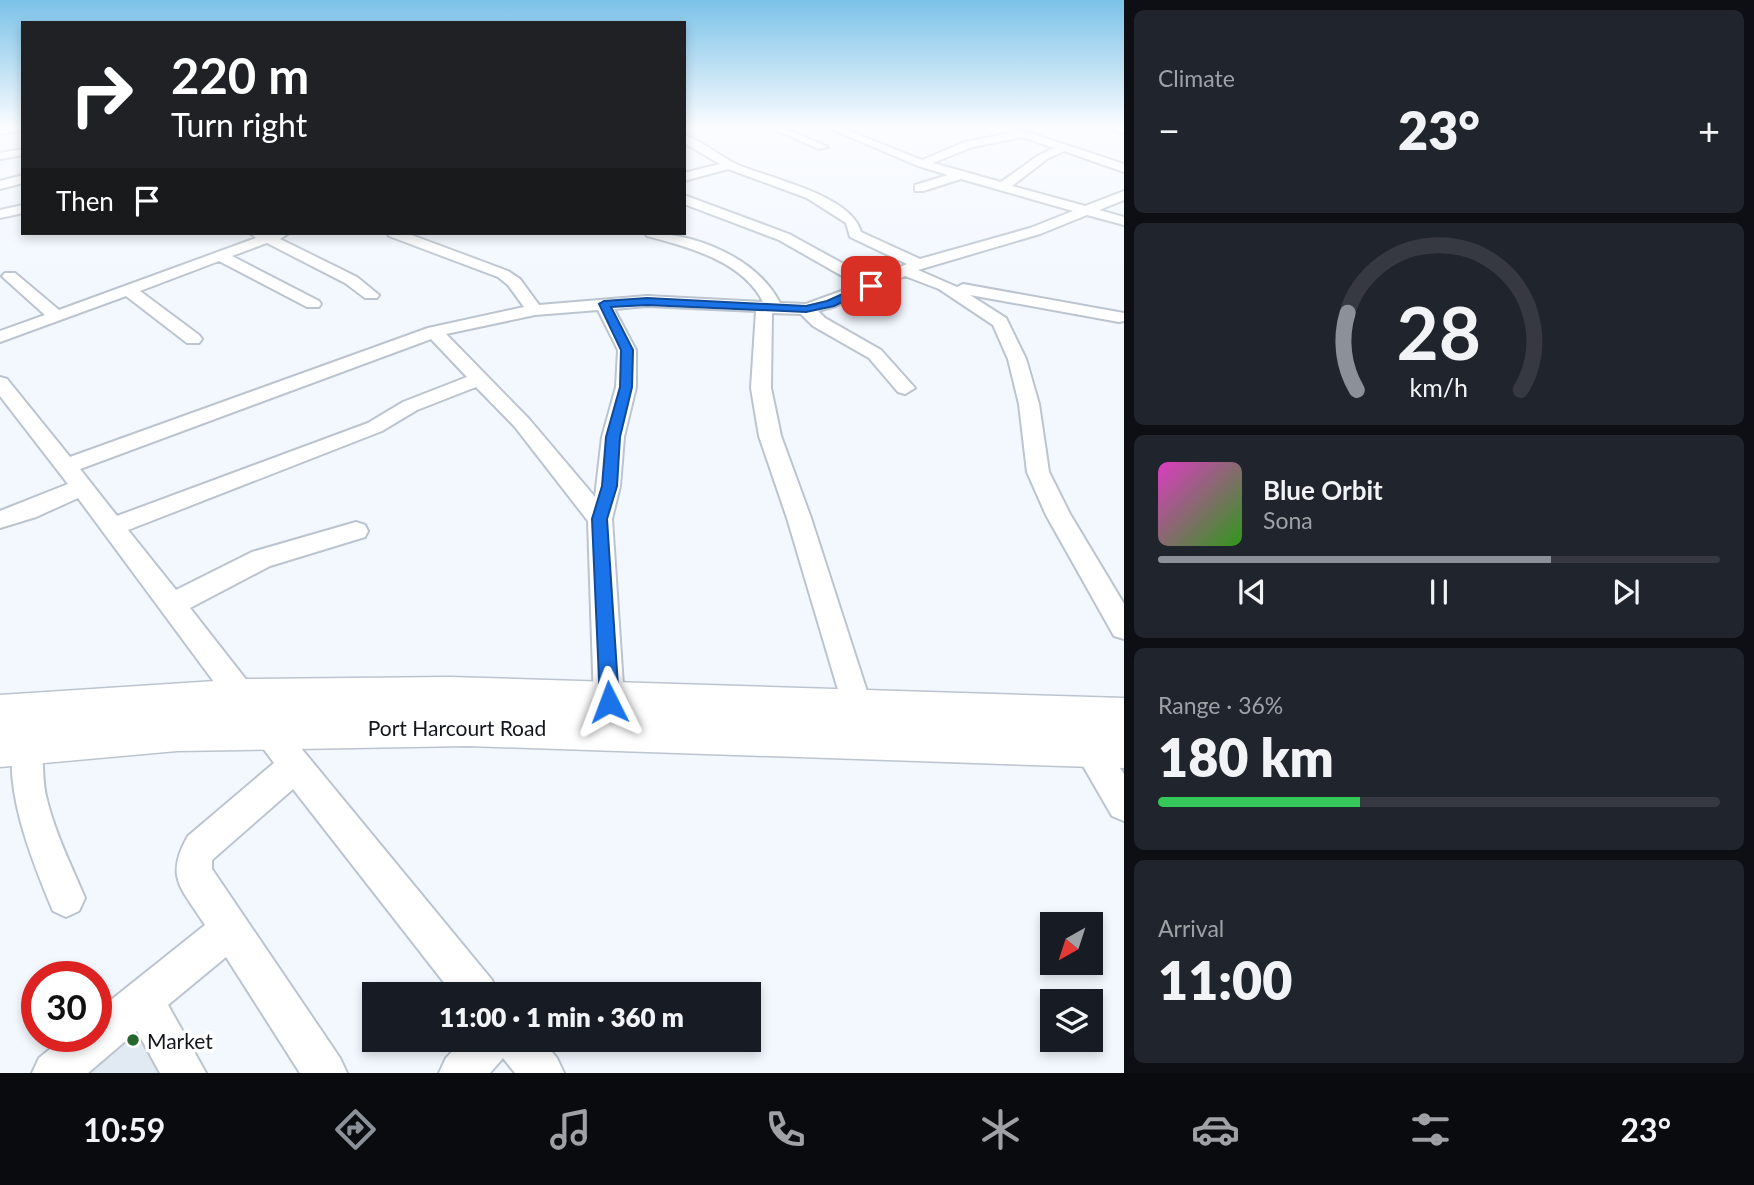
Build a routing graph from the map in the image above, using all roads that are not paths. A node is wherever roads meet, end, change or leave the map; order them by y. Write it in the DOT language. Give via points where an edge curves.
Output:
graph roads {
  1 [pos="760,176"];
  2 [pos="958,176"];
  3 [pos="1017,176"];
  4 [pos="21,180"];
  5 [pos="0,185"];
  6 [pos="919,188"];
  7 [pos="1001,188"];
  8 [pos="1124,195"];
  9 [pos="686,200"];
  10 [pos="21,209"];
  11 [pos="1082,210"];
  12 [pos="0,214"];
  13 [pos="1124,220"];
  14 [pos="399,235"];
  15 [pos="658,235"];
  16 [pos="261,236"];
  17 [pos="220,256"];
  18 [pos="912,267"];
  19 [pos="10,276"];
  20 [pos="871,286"];
  21 [pos="945,286"];
  22 [pos="128,290"];
  23 [pos="371,295"];
  24 [pos="313,304"];
  25 [pos="604,304"];
  26 [pos="770,309"];
  27 [pos="806,309"];
  28 [pos="535,310"];
  29 [pos="56,316"];
  30 [pos="1122,319"];
  31 [pos="434,332"];
  32 [pos="0,337"];
  33 [pos="193,340"];
  34 [pos="479,379"];
  35 [pos="0,383"];
  36 [pos="905,388"];
  37 [pos="66,466"];
  38 [pos="80,487"];
  39 [pos="600,519"];
  40 [pos="0,520"];
  41 [pos="113,527"];
  42 [pos="356,531"];
  43 [pos="173,604"];
  44 [pos="1124,628"];
  45 [pos="609,702"];
  46 [pos="858,710"];
  47 [pos="256,714"];
  48 [pos="1124,719"];
  49 [pos="9,735"];
  50 [pos="1105,746"];
  51 [pos="296,765"];
  52 [pos="1124,804"];
  53 [pos="66,898"];
  54 [pos="230,929"];
  55 [pos="468,982"];
  56 [pos="143,1002"];
  57 [pos="480,1052"];
  58 [pos="525,1052"];
  59 [pos="54,1073"];
  60 [pos="184,1073"];
  61 [pos="325,1073"];
  62 [pos="461,1073"];
  63 [pos="542,1073"];
  1 -- 18 [label="street" via="811,195 852,221 855,234"];
  2 -- 6 [label="street"];
  2 -- 7 [label="street"];
  3 -- 7 [label="street"];
  4 -- 5 [label="street"];
  7 -- 11 [label="street"];
  8 -- 11 [label="street"];
  9 -- 20 [label="street" via="784,237"];
  10 -- 12 [label="street"];
  11 -- 13 [label="street"];
  11 -- 18 [label="street" via="1035,231"];
  14 -- 28 [label="street" via="503,274"];
  15 -- 26 [label="street" via="731,264 762,286"];
  16 -- 17 [label="street"];
  16 -- 23 [label="street" via="351,280"];
  17 -- 22 [label="street"];
  17 -- 24 [label="street"];
  18 -- 20 [label="street"];
  18 -- 21 [label="street"];
  19 -- 29 [label="street"];
  20 -- 27 [label="street"];
  21 -- 30 [label="street"];
  21 -- 44 [label="street" via="1000,322 1017,359 1029,404 1038,472"];
  22 -- 29 [label="street"];
  22 -- 33 [label="street"];
  25 -- 26 [label="street" via="647,301"];
  25 -- 28 [label="street"];
  25 -- 39 [label="street" via="627,350 626,387"];
  26 -- 27 [label="street"];
  26 -- 46 [label="street" via="761,388 770,436"];
  27 -- 36 [label="street" via="819,322 875,354"];
  28 -- 31 [label="street"];
  29 -- 32 [label="street"];
  31 -- 34 [label="street"];
  31 -- 37 [label="street"];
  34 -- 39 [label="street" via="539,442"];
  34 -- 41 [label="street" via="410,406 375,427"];
  35 -- 37 [label="street"];
  37 -- 38 [label="street"];
  38 -- 40 [label="street"];
  38 -- 41 [label="street"];
  39 -- 45 [label="street"];
  41 -- 43 [label="street"];
  42 -- 43 [label="street" via="261,559"];
  43 -- 47 [label="street"];
  45 -- 46 [label="highway, Port Harcourt Road"];
  45 -- 47 [label="highway, Port Harcourt Road" via="450,697"];
  46 -- 48 [label="highway, Port Harcourt Road"];
  47 -- 49 [label="highway, Port Harcourt Road" via="177,730"];
  47 -- 50 [label="highway, Port Harcourt Road"];
  47 -- 51 [label="street"];
  49 -- 53 [label="street"];
  50 -- 52 [label="street"];
  51 -- 54 [label="street" via="200,848 193,861 194,875"];
  51 -- 55 [label="street"];
  54 -- 56 [label="street"];
  54 -- 61 [label="street"];
  56 -- 59 [label="street"];
  56 -- 60 [label="street"];
  57 -- 62 [label="street"];
  58 -- 63 [label="street"];
}
